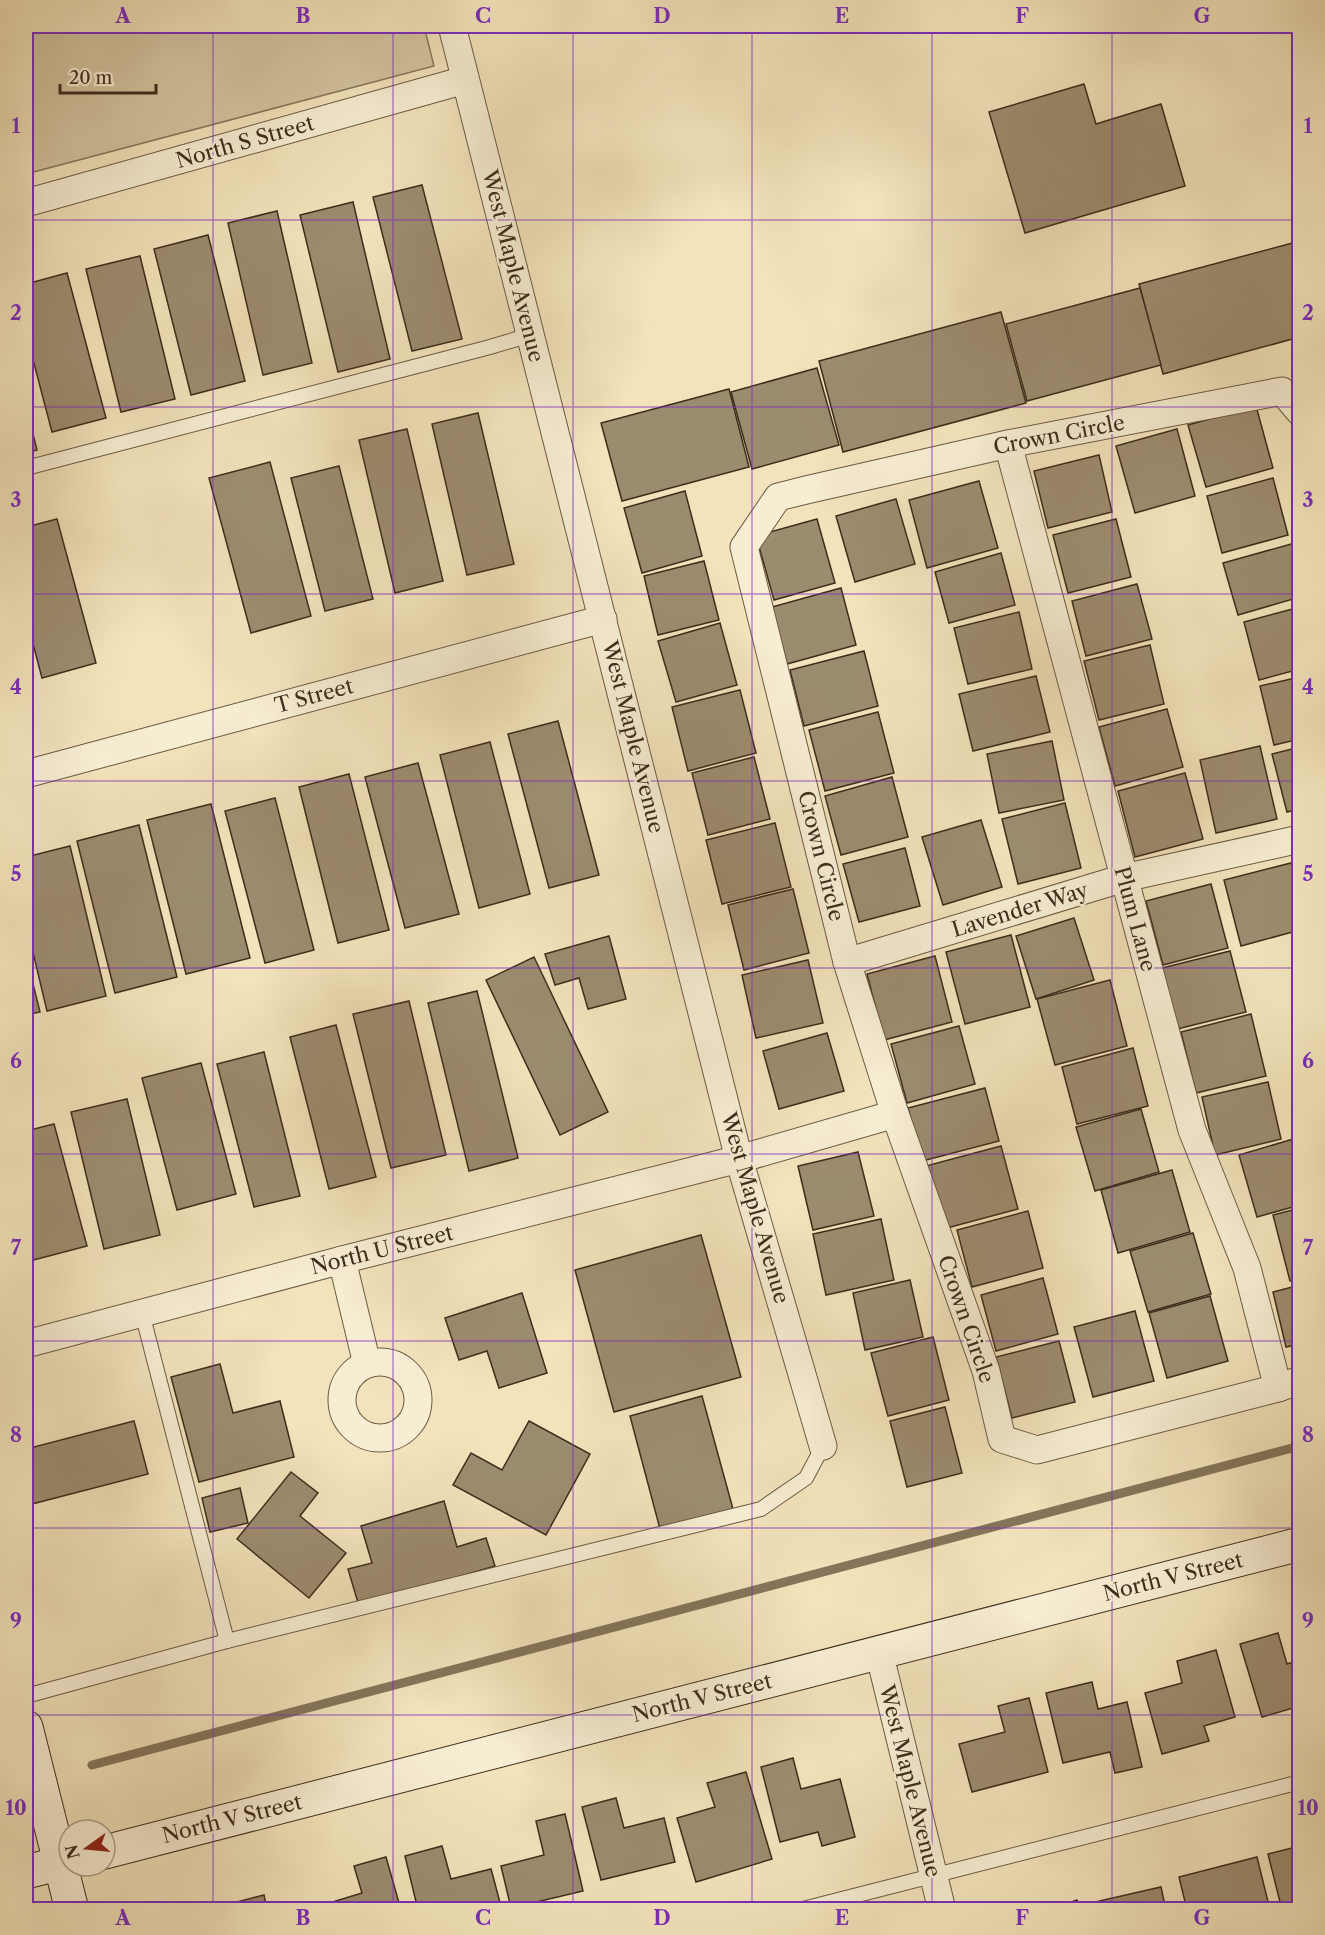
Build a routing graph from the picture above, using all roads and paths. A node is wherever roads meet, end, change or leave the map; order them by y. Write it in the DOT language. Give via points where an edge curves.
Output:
graph roads {
  1 [pos="452,26"];
  2 [pos="465,80"];
  3 [pos="26,204"];
  4 [pos="530,335"];
  5 [pos="1299,412"];
  6 [pos="1008,444"];
  7 [pos="26,468"];
  8 [pos="603,619"];
  9 [pos="26,774"];
  10 [pos="1299,839"];
  11 [pos="1125,878"];
  12 [pos="847,962"];
  13 [pos="895,1114"];
  14 [pos="739,1160"];
  15 [pos="342,1260"];
  16 [pos="142,1313"];
  17 [pos="26,1344"];
  18 [pos="367,1364"];
  19 [pos="1289,1384"];
  20 [pos="823,1446"];
  21 [pos="1299,1544"];
  22 [pos="227,1641"];
  23 [pos="879,1652"];
  24 [pos="26,1696"];
  25 [pos="26,1727"];
  26 [pos="1299,1782"];
  27 [pos="57,1834"];
  28 [pos="117,1849"];
  29 [pos="57,1864"];
  30 [pos="26,1872"];
  31 [pos="933,1875"];
  32 [pos="67,1878"];
  33 [pos="72,1910"];
  34 [pos="799,1910"];
  35 [pos="942,1910"];
  1 -- 2 [label="street, West Maple Avenue"];
  2 -- 3 [label="street, North S Street"];
  2 -- 4 [label="street, West Maple Avenue"];
  4 -- 7 [label="lane"];
  4 -- 8 [label="street, West Maple Avenue"];
  5 -- 6 [label="street, Crown Circle" via="1282,391"];
  6 -- 11 [label="street, Plum Lane"];
  6 -- 12 [label="street, Crown Circle" via="778,497 744,547"];
  8 -- 9 [label="street, T Street"];
  8 -- 14 [label="street, West Maple Avenue"];
  10 -- 11 [label="street, Lavender Way"];
  11 -- 12 [label="street, Lavender Way"];
  11 -- 19 [label="street, Plum Lane" via="1192,1130"];
  12 -- 13 [label="street, Crown Circle"];
  13 -- 14 [label="street, North U Street"];
  13 -- 19 [label="street, Crown Circle" via="986,1371 1002,1439 1037,1449"];
  14 -- 15 [label="street, North U Street"];
  14 -- 20 [label="street, West Maple Avenue"];
  15 -- 16 [label="street, North U Street"];
  15 -- 18 [label="street"];
  16 -- 17 [label="street, North U Street"];
  16 -- 22 [label="lane"];
  20 -- 22 [label="lane" via="806,1478 762,1509"];
  21 -- 23 [label="street, North V Street"];
  22 -- 24 [label="lane"];
  23 -- 28 [label="street, North V Street"];
  23 -- 31 [label="street, West Maple Avenue"];
  25 -- 27 [label="street"];
  26 -- 31 [label="lane"];
  29 -- 30 [label="street"];
  31 -- 34 [label="lane"];
  31 -- 35 [label="street, West Maple Avenue"];
  32 -- 33 [label="street"];
}
